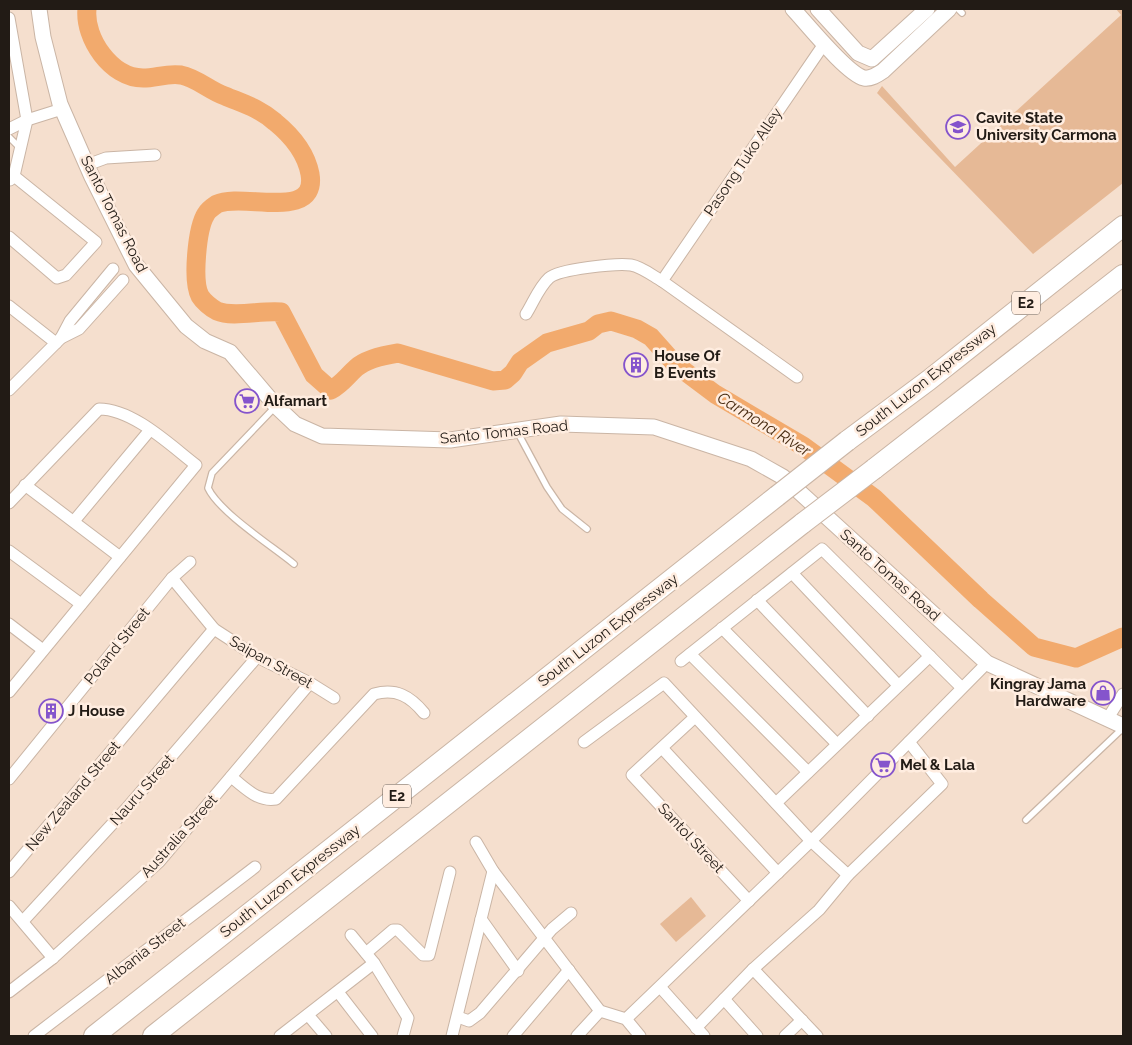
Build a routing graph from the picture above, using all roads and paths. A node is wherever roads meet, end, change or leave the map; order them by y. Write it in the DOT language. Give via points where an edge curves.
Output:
graph roads {
  1 [pos="39,9"];
  2 [pos="794,9"];
  3 [pos="818,9"];
  4 [pos="927,9"];
  5 [pos="956,10"];
  6 [pos="9,18"];
  7 [pos="824,44"];
  8 [pos="13,69"];
  9 [pos="62,109"];
  10 [pos="27,120"];
  11 [pos="9,130"];
  12 [pos="9,137"];
  13 [pos="20,148"];
  14 [pos="155,155"];
  15 [pos="87,165"];
  16 [pos="11,178"];
  17 [pos="1123,226"];
  18 [pos="9,237"];
  19 [pos="134,259"];
  20 [pos="1123,275"];
  21 [pos="662,281"];
  22 [pos="97,288"];
  23 [pos="107,297"];
  24 [pos="9,306"];
  25 [pos="526,314"];
  26 [pos="58,340"];
  27 [pos="797,377"];
  28 [pos="9,390"];
  29 [pos="276,406"];
  30 [pos="150,430"];
  31 [pos="517,431"];
  32 [pos="25,486"];
  33 [pos="10,499"];
  34 [pos="74,521"];
  35 [pos="587,530"];
  36 [pos="9,551"];
  37 [pos="120,557"];
  38 [pos="190,562"];
  39 [pos="294,564"];
  40 [pos="792,573"];
  41 [pos="172,578"];
  42 [pos="757,600"];
  43 [pos="82,604"];
  44 [pos="9,624"];
  45 [pos="722,628"];
  46 [pos="214,629"];
  47 [pos="44,650"];
  48 [pos="930,656"];
  49 [pos="257,657"];
  50 [pos="987,662"];
  51 [pos="310,683"];
  52 [pos="898,686"];
  53 [pos="961,687"];
  54 [pos="9,692"];
  55 [pos="1123,694"];
  56 [pos="334,698"];
  57 [pos="424,713"];
  58 [pos="868,716"];
  59 [pos="695,717"];
  60 [pos="1108,718"];
  61 [pos="1123,727"];
  62 [pos="584,742"];
  63 [pos="909,742"];
  64 [pos="837,744"];
  65 [pos="662,748"];
  66 [pos="808,772"];
  67 [pos="231,776"];
  68 [pos="9,779"];
  69 [pos="776,804"];
  70 [pos="1026,820"];
  71 [pos="811,841"];
  72 [pos="476,842"];
  73 [pos="255,866"];
  74 [pos="493,871"];
  75 [pos="9,872"];
  76 [pos="450,872"];
  77 [pos="778,873"];
  78 [pos="848,875"];
  79 [pos="749,901"];
  80 [pos="9,906"];
  81 [pos="571,913"];
  82 [pos="481,919"];
  83 [pos="23,921"];
  84 [pos="351,935"];
  85 [pos="544,939"];
  86 [pos="366,953"];
  87 [pos="53,958"];
  88 [pos="374,963"];
  89 [pos="753,969"];
  90 [pos="518,970"];
  91 [pos="569,970"];
  92 [pos="660,988"];
  93 [pos="9,992"];
  94 [pos="338,992"];
  95 [pos="724,1000"];
  96 [pos="600,1010"];
  97 [pos="308,1015"];
  98 [pos="458,1017"];
  99 [pos="626,1019"];
  100 [pos="802,1020"];
  101 [pos="700,1032"];
  102 [pos="34,1036"];
  103 [pos="94,1036"];
  104 [pos="153,1036"];
  105 [pos="280,1036"];
  106 [pos="326,1036"];
  107 [pos="372,1036"];
  108 [pos="403,1036"];
  109 [pos="452,1036"];
  110 [pos="513,1036"];
  111 [pos="577,1036"];
  112 [pos="639,1036"];
  113 [pos="757,1036"];
  114 [pos="785,1036"];
  115 [pos="817,1036"];
  1 -- 9 [label="street, Santo Tomas Road"];
  2 -- 7 [label="street"];
  3 -- 4 [label="street" via="858,53 872,59"];
  5 -- 7 [label="street" via="875,76 866,78 856,74"];
  6 -- 8 [label="street"];
  7 -- 21 [label="street, Pasong Tuko Alley"];
  8 -- 10 [label="street"];
  9 -- 10 [label="street"];
  9 -- 15 [label="street, Santo Tomas Road"];
  10 -- 11 [label="street"];
  10 -- 13 [label="street"];
  12 -- 13 [label="lane"];
  13 -- 16 [label="street"];
  14 -- 15 [label="street" via="106,158"];
  15 -- 19 [label="street, Santo Tomas Road"];
  16 -- 18 [label="street" via="96,242 66,275 57,278"];
  17 -- 103 [label="highway, South Luzon Expressway / E2, bridge"];
  19 -- 22 [label="street" via="114,268"];
  19 -- 23 [label="street" via="124,279"];
  19 -- 29 [label="street, Santo Tomas Road" via="186,326 205,341 230,352"];
  20 -- 104 [label="highway, E2, bridge"];
  21 -- 25 [label="street" via="638,267 626,265 604,265 557,274 548,279"];
  21 -- 27 [label="street"];
  22 -- 23 [label="street"];
  22 -- 26 [label="street"];
  23 -- 26 [label="street" via="80,329"];
  24 -- 26 [label="street"];
  26 -- 28 [label="street"];
  29 -- 31 [label="street, Santo Tomas Road" via="295,424 322,436 450,440"];
  29 -- 39 [label="lane" via="212,473 208,488 233,517"];
  30 -- 32 [label="street" via="114,409 99,408"];
  30 -- 34 [label="street"];
  30 -- 37 [label="street" via="196,465"];
  31 -- 35 [label="lane" via="547,487 562,508"];
  31 -- 50 [label="street, Santo Tomas Road" via="561,424 654,427 750,459 783,478"];
  32 -- 33 [label="street"];
  32 -- 34 [label="street"];
  34 -- 37 [label="street"];
  36 -- 43 [label="street"];
  37 -- 43 [label="street"];
  38 -- 41 [label="street, Poland Street"];
  40 -- 42 [label="street"];
  40 -- 48 [label="street" via="822,549"];
  40 -- 52 [label="street"];
  41 -- 46 [label="street, Saipan Street"];
  41 -- 68 [label="street, Poland Street"];
  42 -- 45 [label="street"];
  42 -- 58 [label="street"];
  43 -- 47 [label="street"];
  44 -- 47 [label="street"];
  45 -- 64 [label="street"];
  45 -- 66 [label="street" via="685,657"];
  46 -- 49 [label="street, Saipan Street"];
  46 -- 75 [label="street, New Zealand Street"];
  47 -- 54 [label="street"];
  48 -- 52 [label="street"];
  48 -- 53 [label="street"];
  49 -- 51 [label="street, Saipan Street"];
  49 -- 83 [label="street, Nauru Street" via="126,809"];
  50 -- 53 [label="street"];
  50 -- 60 [label="street, Santo Tomas Road"];
  51 -- 56 [label="street, Saipan Street"];
  51 -- 67 [label="street, Australia Street"];
  52 -- 58 [label="street"];
  53 -- 63 [label="street"];
  55 -- 60 [label="street"];
  57 -- 67 [label="street" via="400,692 374,694 276,799 257,798"];
  58 -- 64 [label="street"];
  59 -- 62 [label="street" via="664,683"];
  59 -- 65 [label="street"];
  59 -- 69 [label="street"];
  60 -- 61 [label="street, Santo Tomas Road"];
  61 -- 70 [label="lane"];
  63 -- 71 [label="street"];
  63 -- 78 [label="street" via="942,784"];
  64 -- 66 [label="street"];
  65 -- 77 [label="street"];
  65 -- 79 [label="street, Santol Street" via="632,775"];
  66 -- 69 [label="street"];
  67 -- 87 [label="street, Australia Street" via="159,862"];
  69 -- 71 [label="street"];
  71 -- 77 [label="street"];
  71 -- 78 [label="street"];
  72 -- 74 [label="street"];
  73 -- 102 [label="street, Albania Street"];
  74 -- 82 [label="street"];
  74 -- 85 [label="street"];
  76 -- 86 [label="street" via="428,955 423,955 398,930 393,930"];
  77 -- 79 [label="street"];
  78 -- 89 [label="street" via="819,910"];
  79 -- 92 [label="street"];
  80 -- 83 [label="street"];
  81 -- 85 [label="street"];
  82 -- 90 [label="street"];
  82 -- 98 [label="street"];
  83 -- 87 [label="street"];
  84 -- 86 [label="street"];
  85 -- 90 [label="street"];
  85 -- 91 [label="street"];
  86 -- 88 [label="street"];
  87 -- 93 [label="street, Australia Street"];
  88 -- 94 [label="street"];
  88 -- 108 [label="street" via="408,1018"];
  89 -- 95 [label="street"];
  89 -- 100 [label="street"];
  90 -- 98 [label="street" via="475,1018 470,1021"];
  91 -- 96 [label="street"];
  91 -- 110 [label="street"];
  92 -- 99 [label="street"];
  92 -- 101 [label="street"];
  94 -- 97 [label="street"];
  94 -- 107 [label="street"];
  95 -- 101 [label="street"];
  95 -- 113 [label="street"];
  96 -- 99 [label="street"];
  96 -- 111 [label="street"];
  97 -- 105 [label="street"];
  97 -- 106 [label="street"];
  98 -- 109 [label="street"];
  99 -- 112 [label="street"];
  100 -- 114 [label="street"];
  100 -- 115 [label="street"];
}
